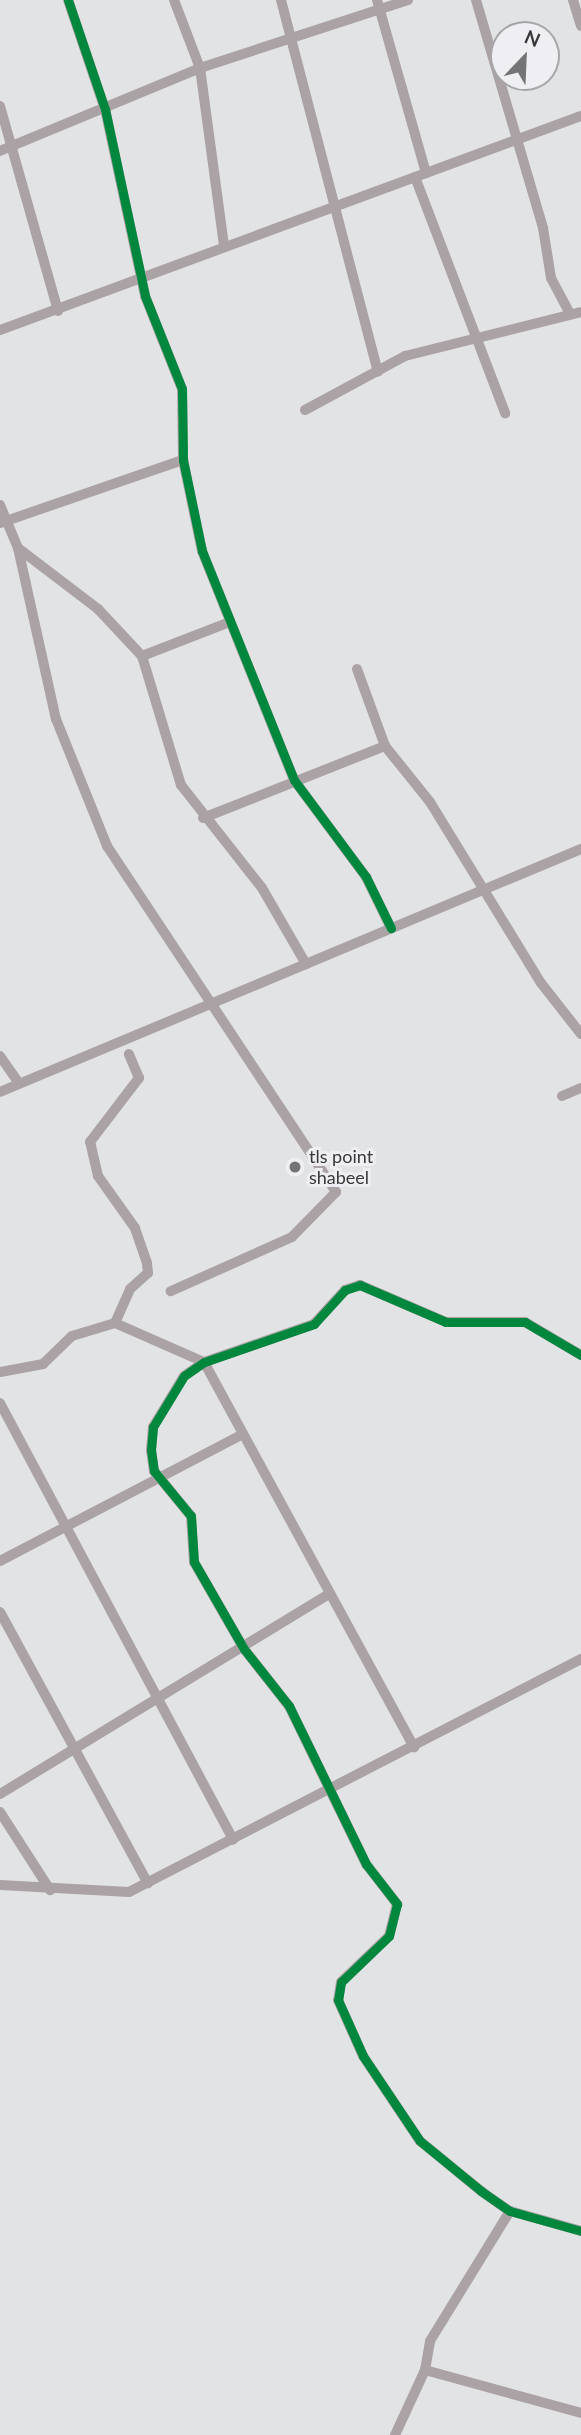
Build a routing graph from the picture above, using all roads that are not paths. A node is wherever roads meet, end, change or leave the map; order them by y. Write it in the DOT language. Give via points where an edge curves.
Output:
graph roads {
  1 [pos="68,0"];
  2 [pos="174,0"];
  3 [pos="281,0"];
  4 [pos="408,0"];
  5 [pos="476,0"];
  6 [pos="573,0"];
  7 [pos="378,5"];
  8 [pos="581,26"];
  9 [pos="293,38"];
  10 [pos="200,68"];
  11 [pos="0,106"];
  12 [pos="105,109"];
  13 [pos="581,116"];
  14 [pos="516,142"];
  15 [pos="5,149"];
  16 [pos="421,175"];
  17 [pos="334,206"];
  18 [pos="223,245"];
  19 [pos="144,279"];
  20 [pos="58,311"];
  21 [pos="575,312"];
  22 [pos="0,330"];
  23 [pos="474,337"];
  24 [pos="378,372"];
  25 [pos="305,410"];
  26 [pos="505,413"];
  27 [pos="183,460"];
  28 [pos="0,505"];
  29 [pos="2,522"];
  30 [pos="18,548"];
  31 [pos="227,623"];
  32 [pos="142,656"];
  33 [pos="357,669"];
  34 [pos="385,746"];
  35 [pos="294,780"];
  36 [pos="203,818"];
  37 [pos="580,851"];
  38 [pos="486,888"];
  39 [pos="391,928"];
  40 [pos="306,964"];
  41 [pos="208,1003"];
  42 [pos="581,1034"];
  43 [pos="130,1054"];
  44 [pos="0,1056"];
  45 [pos="19,1083"];
  46 [pos="581,1088"];
  47 [pos="0,1092"];
  48 [pos="562,1096"];
  49 [pos="171,1291"];
  50 [pos="116,1323"];
  51 [pos="581,1355"];
  52 [pos="204,1362"];
  53 [pos="0,1372"];
  54 [pos="0,1403"];
  55 [pos="243,1434"];
  56 [pos="159,1478"];
  57 [pos="0,1561"];
  58 [pos="330,1593"];
  59 [pos="0,1612"];
  60 [pos="242,1646"];
  61 [pos="581,1659"];
  62 [pos="157,1698"];
  63 [pos="414,1747"];
  64 [pos="75,1748"];
  65 [pos="334,1789"];
  66 [pos="0,1794"];
  67 [pos="0,1812"];
  68 [pos="233,1840"];
  69 [pos="148,1883"];
  70 [pos="0,1885"];
  71 [pos="50,1890"];
  72 [pos="510,2211"];
  73 [pos="581,2231"];
  74 [pos="425,2370"];
  75 [pos="581,2413"];
  76 [pos="395,2435"];
  1 -- 12 [label="street"];
  2 -- 10 [label="street"];
  3 -- 9 [label="street"];
  4 -- 7 [label="street"];
  5 -- 14 [label="street"];
  6 -- 8 [label="street"];
  7 -- 9 [label="street"];
  7 -- 16 [label="street"];
  9 -- 10 [label="street"];
  9 -- 17 [label="street"];
  10 -- 12 [label="street"];
  10 -- 18 [label="street"];
  11 -- 15 [label="street"];
  12 -- 15 [label="street"];
  12 -- 19 [label="street"];
  13 -- 14 [label="street"];
  14 -- 16 [label="street"];
  14 -- 21 [label="street" via="551,278"];
  15 -- 20 [label="street"];
  16 -- 17 [label="street"];
  16 -- 23 [label="street"];
  17 -- 18 [label="street"];
  17 -- 24 [label="street"];
  18 -- 19 [label="street" via="162,266"];
  19 -- 20 [label="street"];
  19 -- 27 [label="street" via="182,389"];
  20 -- 22 [label="street"];
  21 -- 23 [label="street"];
  23 -- 24 [label="street" via="405,356"];
  23 -- 26 [label="street"];
  24 -- 25 [label="street"];
  27 -- 29 [label="street"];
  27 -- 31 [label="street" via="191,474 195,531"];
  28 -- 29 [label="street"];
  29 -- 30 [label="street"];
  30 -- 32 [label="street" via="98,609"];
  30 -- 41 [label="street" via="56,719 107,846"];
  31 -- 32 [label="street"];
  31 -- 35 [label="street"];
  32 -- 36 [label="street" via="158,696 168,751"];
  33 -- 34 [label="street"];
  34 -- 35 [label="street"];
  34 -- 38 [label="street"];
  35 -- 36 [label="street"];
  35 -- 39 [label="street" via="366,877"];
  36 -- 40 [label="street" via="262,888"];
  37 -- 38 [label="street"];
  38 -- 39 [label="street"];
  38 -- 42 [label="street" via="541,983"];
  39 -- 40 [label="street"];
  40 -- 41 [label="street"];
  41 -- 45 [label="street"];
  41 -- 49 [label="street" via="336,1192 292,1237"];
  43 -- 50 [label="street" via="139,1078 90,1142 98,1176 135,1228 147,1263 148,1273 130,1289"];
  44 -- 45 [label="street"];
  45 -- 47 [label="street"];
  46 -- 48 [label="street"];
  50 -- 52 [label="street"];
  50 -- 53 [label="street" via="72,1336 43,1364"];
  51 -- 52 [label="street" via="525,1322 446,1322 360,1285 345,1290 314,1324"];
  52 -- 55 [label="street"];
  52 -- 56 [label="street" via="184,1376 153,1427 151,1450"];
  54 -- 62 [label="street"];
  55 -- 56 [label="street"];
  55 -- 58 [label="street"];
  56 -- 57 [label="street"];
  56 -- 60 [label="street" via="191,1516 194,1562"];
  58 -- 60 [label="street"];
  58 -- 63 [label="street"];
  59 -- 64 [label="street"];
  60 -- 62 [label="street"];
  60 -- 65 [label="street" via="289,1706"];
  61 -- 63 [label="street"];
  62 -- 64 [label="street"];
  62 -- 68 [label="street"];
  63 -- 65 [label="street"];
  64 -- 66 [label="street"];
  64 -- 69 [label="street"];
  65 -- 68 [label="street"];
  65 -- 72 [label="street" via="366,1864 397,1904 390,1936 353,1964 338,2000 363,2056 421,2141"];
  67 -- 71 [label="street"];
  68 -- 69 [label="street"];
  69 -- 71 [label="street" via="129,1892"];
  70 -- 71 [label="street"];
  72 -- 73 [label="street"];
  72 -- 74 [label="street" via="451,2301 430,2341"];
  74 -- 75 [label="street"];
  74 -- 76 [label="street"];
}
